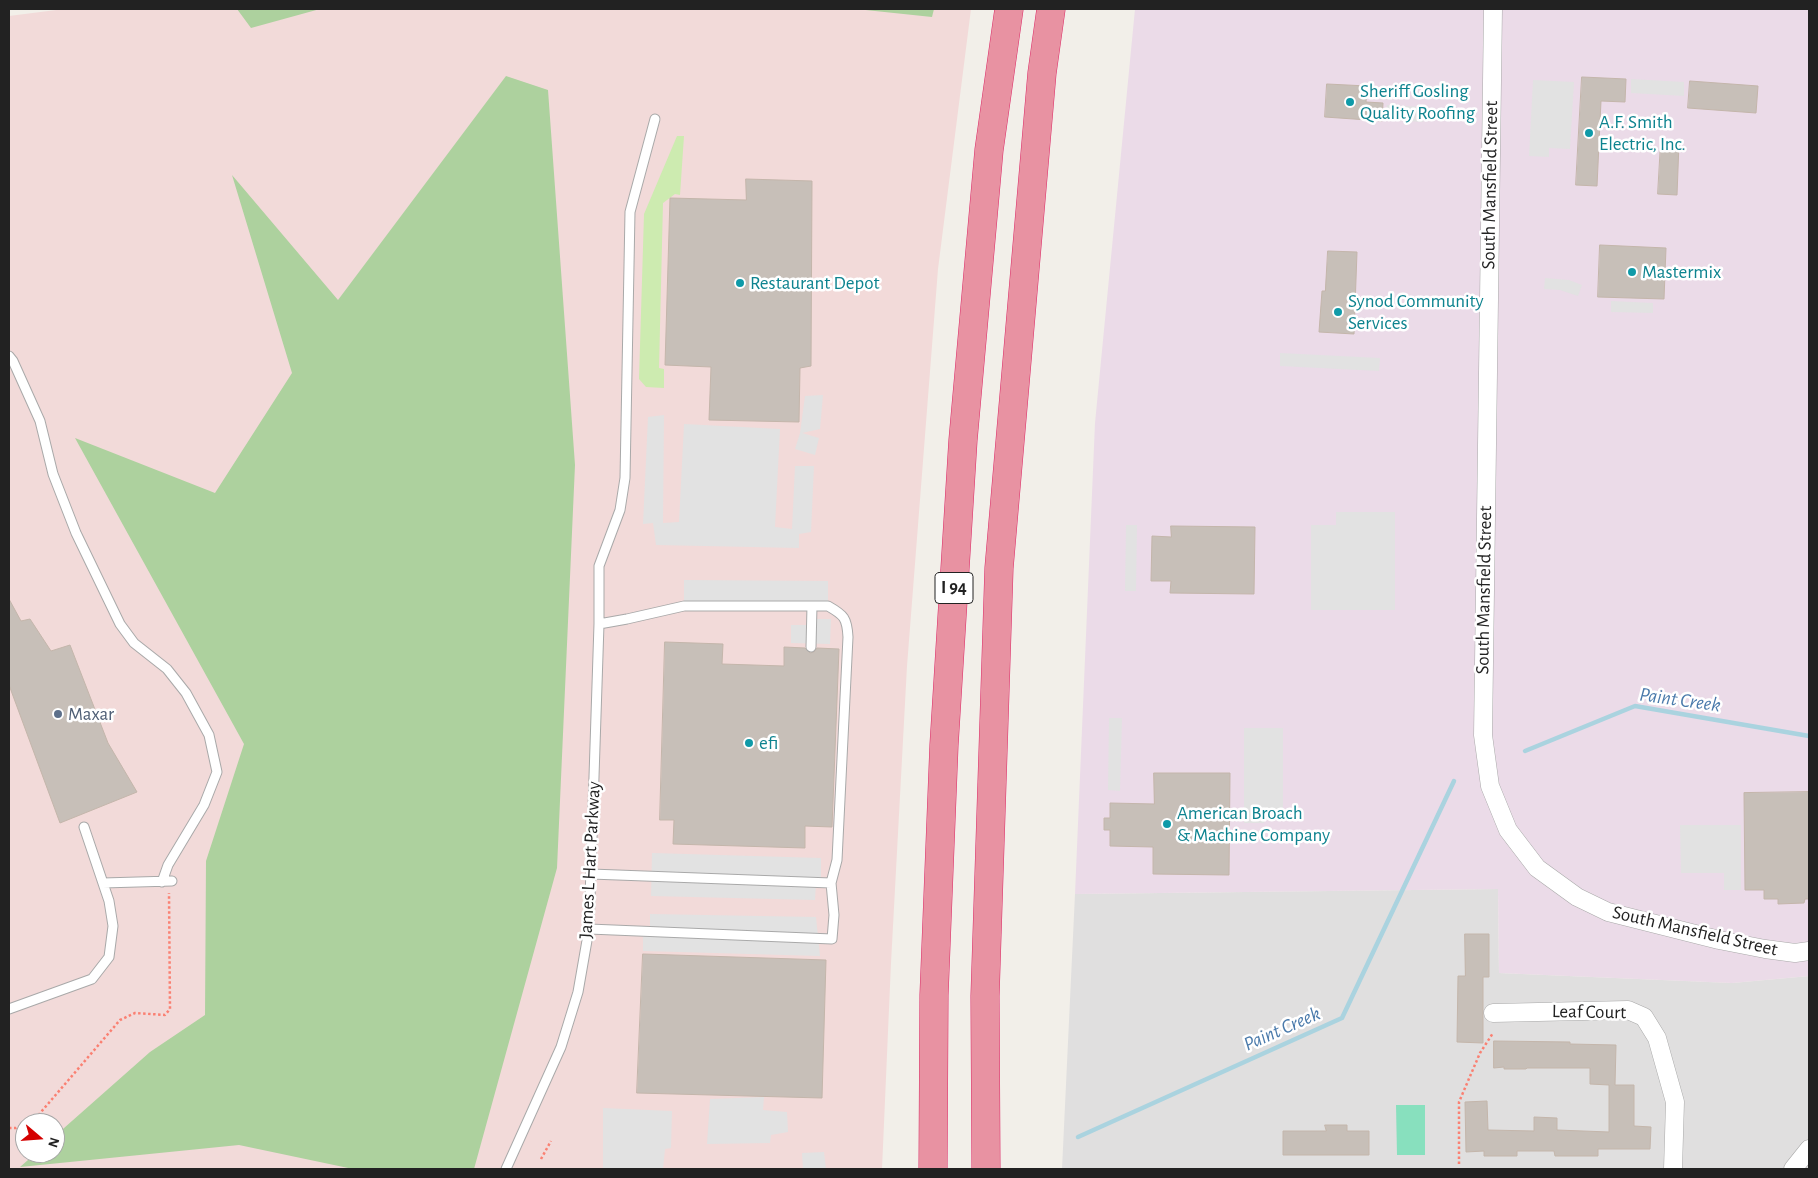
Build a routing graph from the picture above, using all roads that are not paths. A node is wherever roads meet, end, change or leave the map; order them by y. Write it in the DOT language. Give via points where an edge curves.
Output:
graph roads {
  1 [pos="1009,9"];
  2 [pos="1051,9"];
  3 [pos="1492,9"];
  4 [pos="655,119"];
  5 [pos="9,356"];
  6 [pos="812,606"];
  7 [pos="600,624"];
  8 [pos="811,646"];
  9 [pos="84,827"];
  10 [pos="591,874"];
  11 [pos="172,881"];
  12 [pos="162,882"];
  13 [pos="103,883"];
  14 [pos="831,883"];
  15 [pos="589,929"];
  16 [pos="1809,951"];
  17 [pos="9,1008"];
  18 [pos="1494,1013"];
  19 [pos="1809,1149"];
  20 [pos="506,1169"];
  21 [pos="933,1169"];
  22 [pos="986,1169"];
  23 [pos="1672,1169"];
  24 [pos="1793,1169"];
  1 -- 21 [label="highway, I 94" via="989,150 963,440 944,745 934,995"];
  2 -- 22 [label="highway, I 94" via="1042,73 999,568 985,996"];
  3 -- 16 [label="street, South Mansfield Street" via="1483,735 1490,786 1508,830 1537,868 1577,897 1608,912 1719,940 1795,953"];
  4 -- 7 [label="lane, James L Hart Parkway" via="630,212 625,478 620,510 599,566"];
  5 -- 12 [label="lane" via="40,421 53,474 76,533 120,624 134,643 167,669 209,735 218,772"];
  6 -- 7 [label="lane" via="684,606"];
  6 -- 8 [label="lane"];
  6 -- 14 [label="lane" via="828,606 847,622 837,860"];
  7 -- 10 [label="lane, James L Hart Parkway"];
  9 -- 13 [label="lane"];
  10 -- 14 [label="lane"];
  10 -- 15 [label="lane, James L Hart Parkway"];
  11 -- 12 [label="lane"];
  12 -- 13 [label="lane"];
  13 -- 17 [label="lane" via="113,926 109,957 92,979"];
  14 -- 15 [label="lane" via="832,938"];
  15 -- 20 [label="lane, James L Hart Parkway" via="578,992 562,1047"];
  18 -- 23 [label="street, Leaf Court" via="1628,1010 1644,1017 1657,1038 1675,1102"];
  19 -- 24 [label="street"];
}
